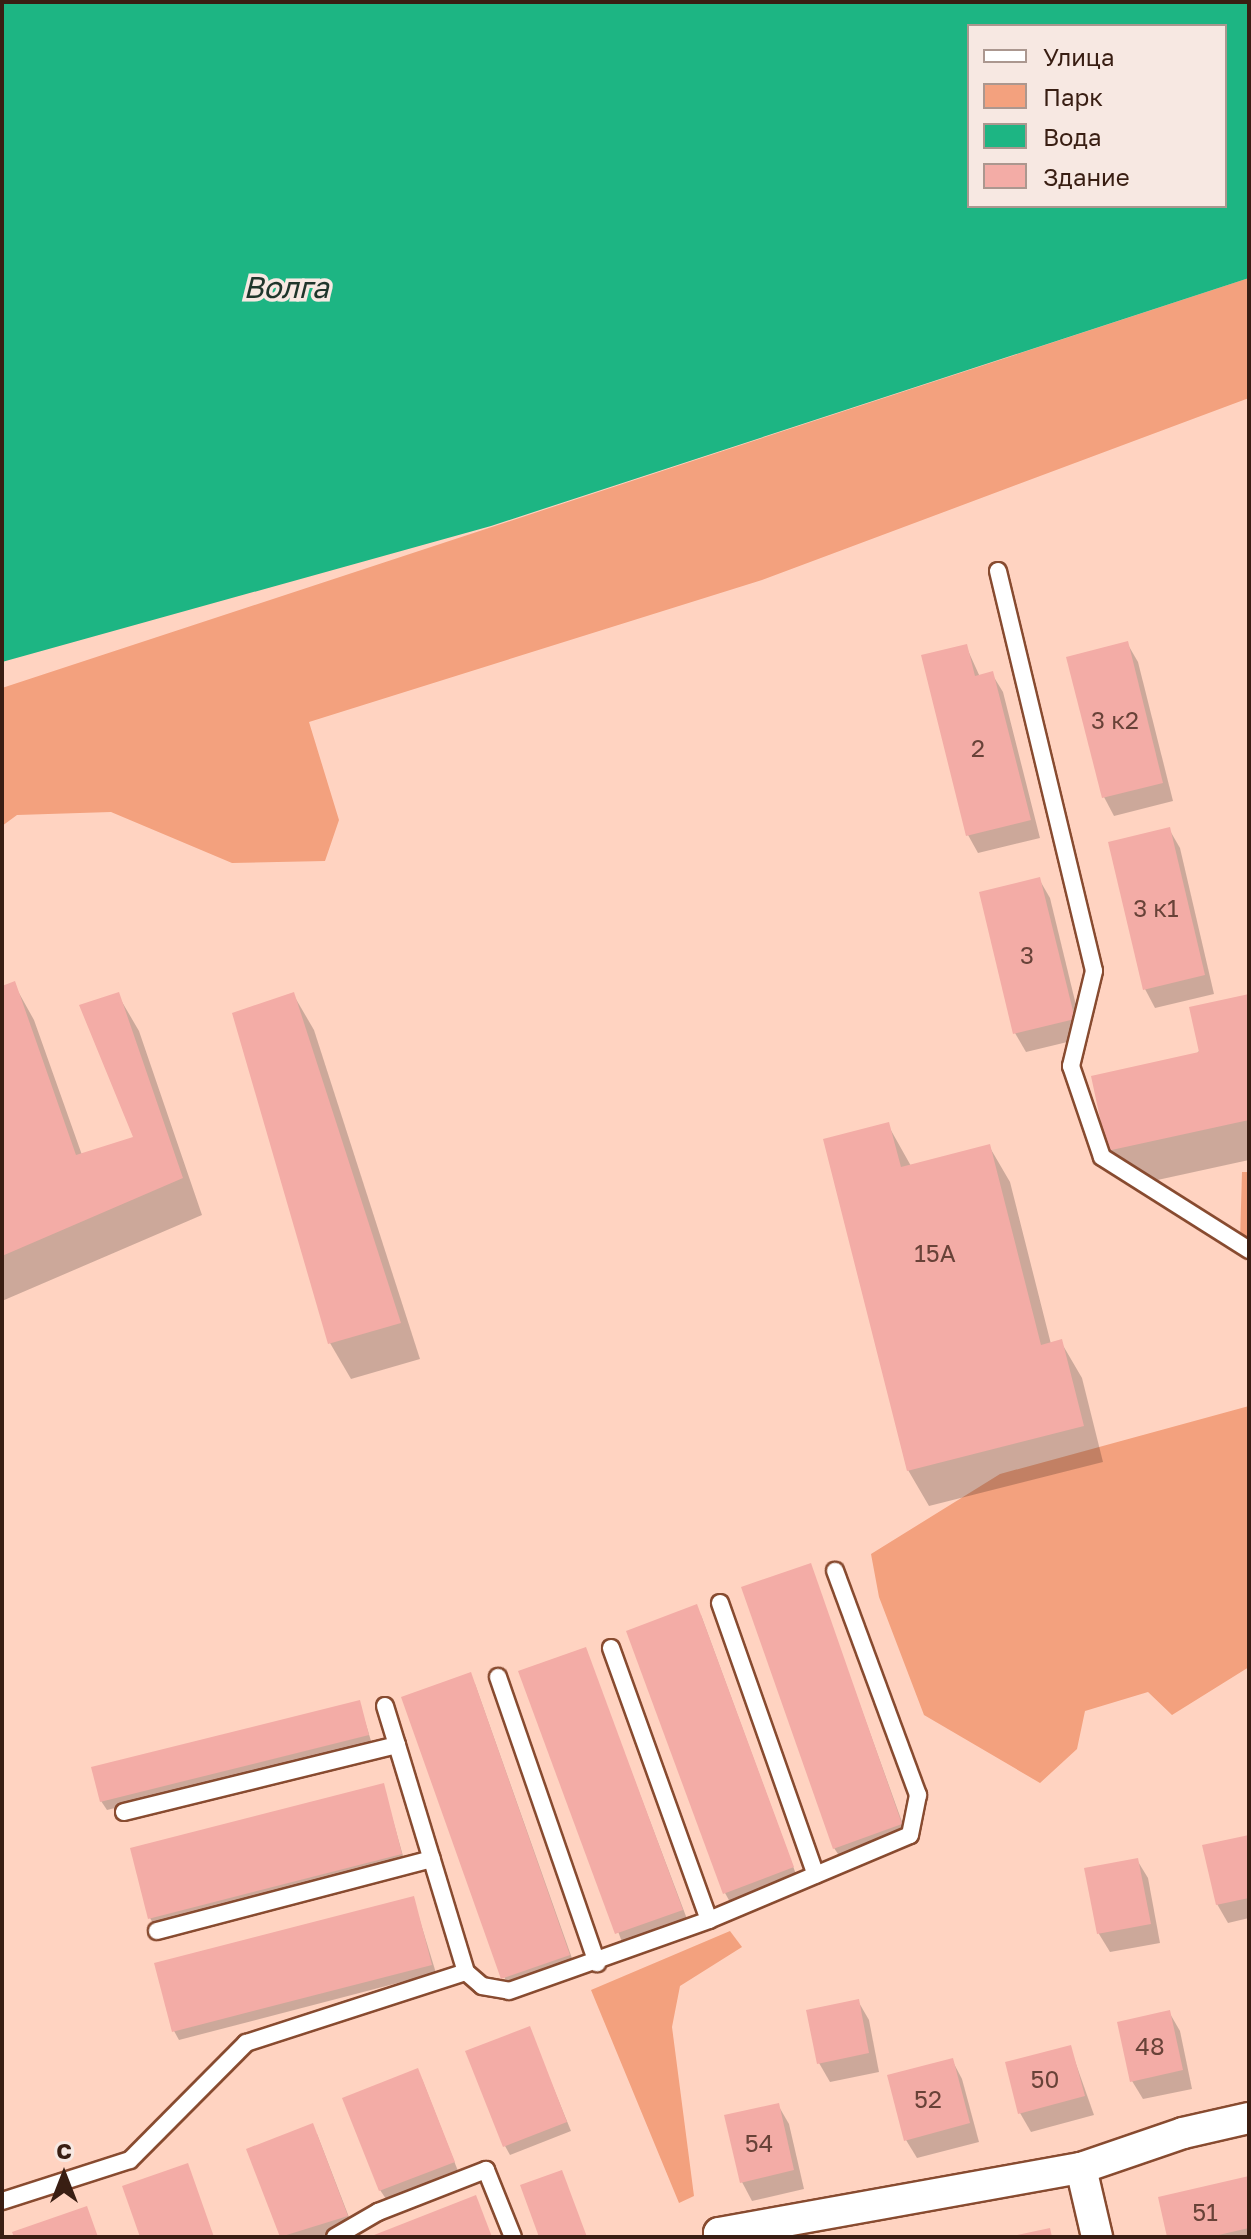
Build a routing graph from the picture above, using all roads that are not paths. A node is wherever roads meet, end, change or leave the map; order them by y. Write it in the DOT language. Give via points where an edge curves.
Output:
graph roads {
  1 [pos="998,571"];
  2 [pos="1249,1250"];
  3 [pos="835,1571"];
  4 [pos="720,1603"];
  5 [pos="611,1648"];
  6 [pos="498,1677"];
  7 [pos="385,1706"];
  8 [pos="397,1745"];
  9 [pos="124,1812"];
  10 [pos="432,1859"];
  11 [pos="816,1875"];
  12 [pos="709,1920"];
  13 [pos="157,1931"];
  14 [pos="597,1963"];
  15 [pos="466,1972"];
  16 [pos="1249,2118"];
  17 [pos="1081,2168"];
  18 [pos="2,2201"];
  19 [pos="720,2235"];
  20 [pos="335,2237"];
  21 [pos="513,2237"];
  22 [pos="1097,2237"];
  1 -- 2 [label="lane" via="1094,971 1071,1066 1102,1157"];
  3 -- 11 [label="lane" via="918,1795 910,1835"];
  4 -- 11 [label="lane"];
  5 -- 12 [label="lane"];
  6 -- 14 [label="lane"];
  7 -- 8 [label="lane"];
  8 -- 9 [label="lane"];
  8 -- 10 [label="lane"];
  10 -- 13 [label="lane"];
  10 -- 15 [label="lane"];
  11 -- 12 [label="lane"];
  12 -- 14 [label="lane"];
  14 -- 15 [label="lane" via="509,1991 482,1986"];
  15 -- 18 [label="lane" via="246,2043 130,2160"];
  16 -- 17 [label="street" via="1183,2133"];
  17 -- 19 [label="street"];
  17 -- 22 [label="street"];
  20 -- 21 [label="lane" via="378,2212 486,2170"];
}
